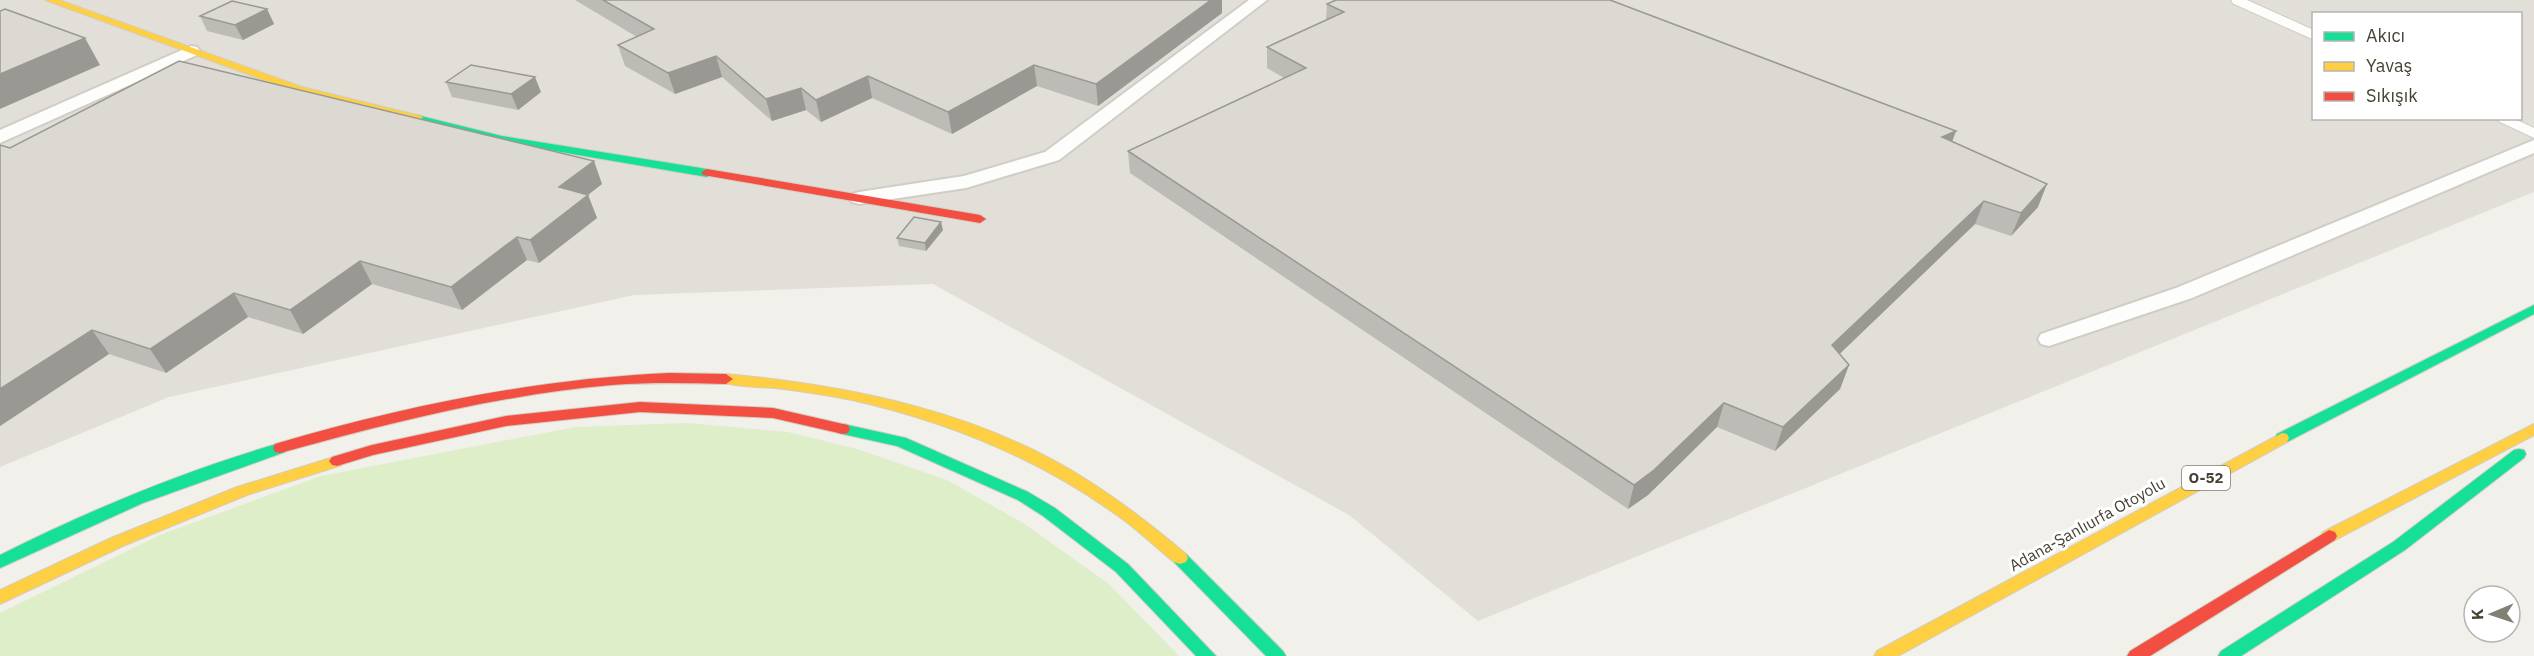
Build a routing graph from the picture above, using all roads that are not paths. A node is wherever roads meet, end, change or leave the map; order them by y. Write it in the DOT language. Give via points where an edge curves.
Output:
graph roads {
  1 [pos="50,0"];
  2 [pos="1259,0"];
  3 [pos="2236,0"];
  4 [pos="2312,35"];
  5 [pos="191,51"];
  6 [pos="2506,120"];
  7 [pos="2534,133"];
  8 [pos="0,137"];
  9 [pos="2534,146"];
  10 [pos="859,198"];
  11 [pos="980,219"];
  12 [pos="2534,309"];
  13 [pos="2049,339"];
  14 [pos="2534,429"];
  15 [pos="2534,442"];
  16 [pos="0,562"];
  17 [pos="0,597"];
  18 [pos="1207,656"];
  19 [pos="1277,656"];
  20 [pos="1883,656"];
  21 [pos="2136,656"];
  22 [pos="2228,656"];
  1 -- 5 [label="main road"];
  2 -- 10 [label="street" via="1052,156 966,182"];
  3 -- 4 [label="lane"];
  5 -- 8 [label="street"];
  5 -- 10 [label="main road" via="298,89 502,139"];
  6 -- 7 [label="lane"];
  9 -- 13 [label="street" via="2184,293"];
  10 -- 11 [label="main road"];
  12 -- 20 [label="main road, Adana-Şanlıurfa Otoyolu / O-52" via="2250,454"];
  14 -- 21 [label="main road" via="2350,524"];
  15 -- 22 [label="main road" via="2399,546"];
  16 -- 19 [label="main road" via="122,504 253,455 408,411 599,380 746,378 804,383 927,414 1005,443 1061,471 1121,509 1199,573"];
  17 -- 18 [label="main road" via="76,558 156,524 273,478 351,455 531,416 594,409 733,409 841,425 909,444 968,467 1024,496 1081,534 1160,602"];
}
